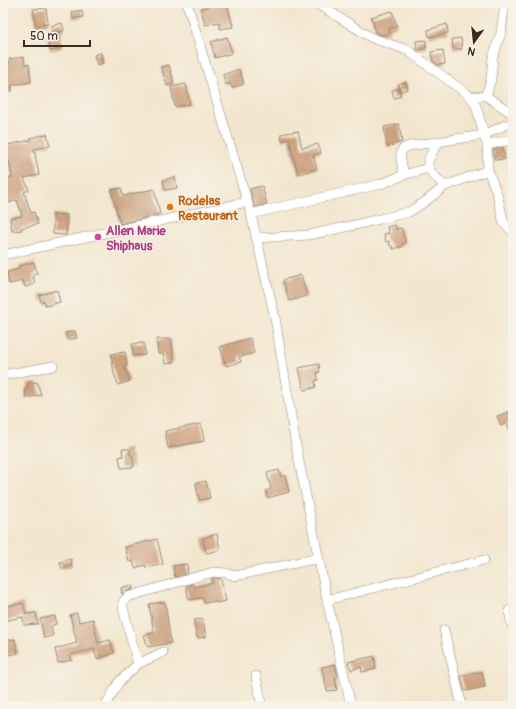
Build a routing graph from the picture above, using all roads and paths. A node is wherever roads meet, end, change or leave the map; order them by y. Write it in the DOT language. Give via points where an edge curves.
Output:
graph roads {
  1 [pos="187,3"];
  2 [pos="314,3"];
  3 [pos="505,3"];
  4 [pos="470,96"];
  5 [pos="486,96"];
  6 [pos="513,114"];
  7 [pos="513,123"];
  8 [pos="484,135"];
  9 [pos="513,140"];
  10 [pos="439,142"];
  11 [pos="487,145"];
  12 [pos="428,168"];
  13 [pos="488,170"];
  14 [pos="404,174"];
  15 [pos="445,186"];
  16 [pos="247,202"];
  17 [pos="251,214"];
  18 [pos="513,232"];
  19 [pos="256,238"];
  20 [pos="3,255"];
  21 [pos="52,366"];
  22 [pos="3,375"];
  23 [pos="319,558"];
  24 [pos="484,560"];
  25 [pos="327,600"];
  26 [pos="508,611"];
  27 [pos="513,628"];
  28 [pos="444,630"];
  29 [pos="163,652"];
  30 [pos="138,664"];
  31 [pos="256,676"];
  32 [pos="105,706"];
  33 [pos="262,706"];
  34 [pos="351,706"];
  35 [pos="462,706"];
  1 -- 16 [label="street"];
  2 -- 4 [label="street" via="372,38 407,50"];
  3 -- 5 [label="street" via="501,33 493,57"];
  4 -- 5 [label="street"];
  4 -- 8 [label="street" via="476,106"];
  5 -- 6 [label="street"];
  7 -- 8 [label="street"];
  8 -- 10 [label="street"];
  8 -- 11 [label="street"];
  9 -- 11 [label="street"];
  10 -- 12 [label="street" via="429,156"];
  10 -- 14 [label="street" via="404,148 401,151"];
  11 -- 13 [label="street"];
  12 -- 14 [label="street"];
  12 -- 15 [label="street"];
  13 -- 15 [label="street"];
  13 -- 18 [label="street" via="504,223"];
  14 -- 17 [label="street" via="381,184"];
  15 -- 19 [label="street" via="409,212 309,235"];
  16 -- 17 [label="street"];
  16 -- 20 [label="street"];
  17 -- 19 [label="street"];
  19 -- 23 [label="street" via="275,318 296,446"];
  21 -- 22 [label="street"];
  23 -- 25 [label="street"];
  23 -- 30 [label="street" via="235,576 214,572 127,597 123,602 123,608"];
  24 -- 25 [label="street"];
  25 -- 34 [label="street"];
  26 -- 27 [label="street"];
  28 -- 35 [label="street"];
  29 -- 30 [label="street"];
  30 -- 32 [label="street" via="119,682"];
  31 -- 33 [label="street"];
}
